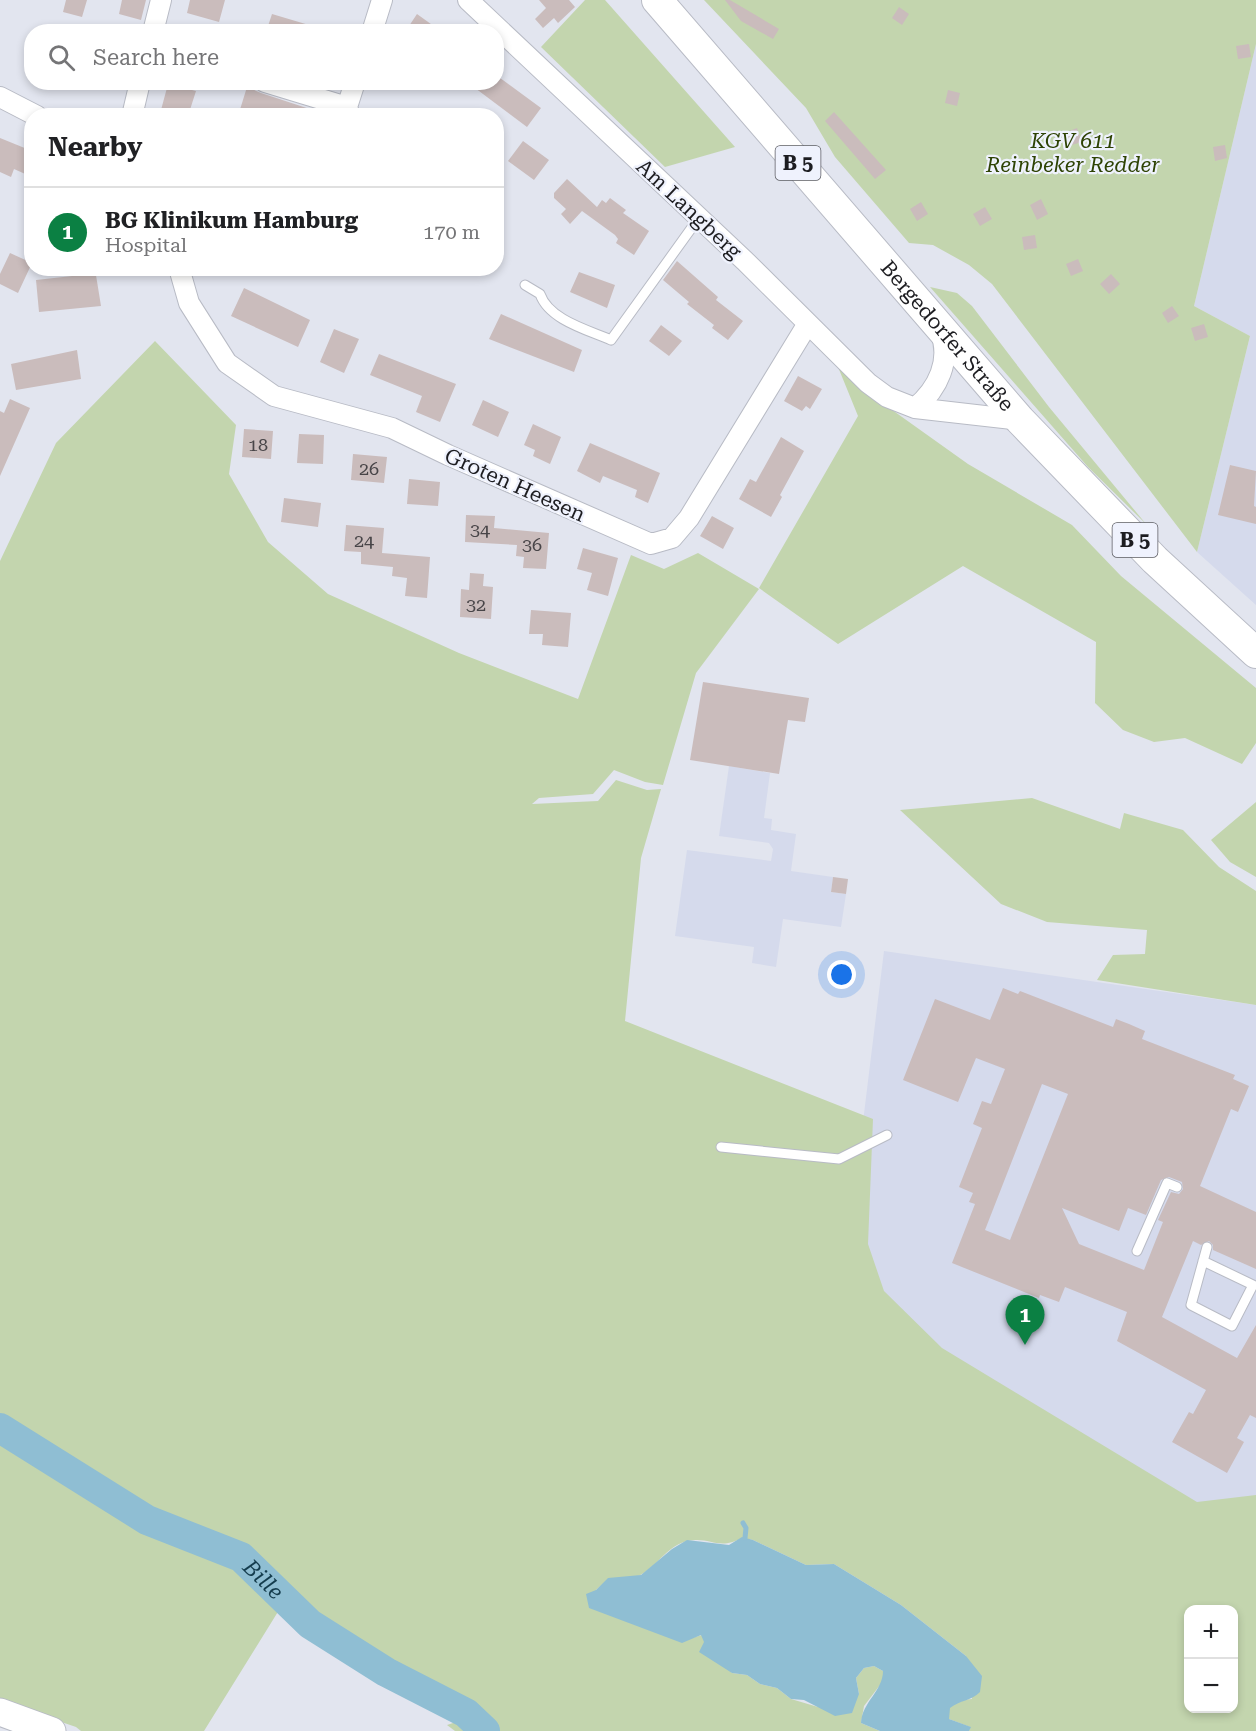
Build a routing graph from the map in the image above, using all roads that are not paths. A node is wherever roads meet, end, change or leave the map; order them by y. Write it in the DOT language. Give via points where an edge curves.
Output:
graph roads {
  1 [pos="161,0"];
  2 [pos="382,0"];
  3 [pos="468,0"];
  4 [pos="657,0"];
  5 [pos="155,24"];
  6 [pos="374,24"];
  7 [pos="493,24"];
  8 [pos="504,34"];
  9 [pos="138,90"];
  10 [pos="288,90"];
  11 [pos="353,90"];
  12 [pos="0,97"];
  13 [pos="134,108"];
  14 [pos="339,108"];
  15 [pos="349,108"];
  16 [pos="24,109"];
  17 [pos="698,219"];
  18 [pos="181,276"];
  19 [pos="525,285"];
  20 [pos="807,325"];
  21 [pos="939,326"];
  22 [pos="915,408"];
  23 [pos="1020,420"];
  24 [pos="1256,653"];
  25 [pos="887,1135"];
  26 [pos="721,1147"];
  27 [pos="1177,1187"];
  28 [pos="1207,1247"];
  29 [pos="1137,1251"];
  30 [pos="1203,1261"];
  31 [pos="0,1712"];
  32 [pos="52,1731"];
  1 -- 5 [label="street"];
  2 -- 6 [label="street"];
  3 -- 7 [label="street, Am Langberg"];
  4 -- 21 [label="main road, Bergedorfer Straße / B 5"];
  8 -- 17 [label="street, Am Langberg"];
  9 -- 13 [label="street"];
  10 -- 14 [label="street"];
  11 -- 15 [label="street"];
  12 -- 16 [label="street"];
  17 -- 19 [label="lane" via="611,340 564,319 544,305 540,294"];
  17 -- 20 [label="street, Am Langberg"];
  18 -- 20 [label="street, Groten Heesen" via="189,303 227,363 274,396 392,428 651,544 672,538 689,518"];
  20 -- 22 [label="street, Am Langberg" via="868,383 887,397"];
  21 -- 22 [label="street" via="944,344 940,377 931,394"];
  21 -- 23 [label="main road, Bergedorfer Straße / B 5"];
  22 -- 23 [label="street, Am Langberg"];
  23 -- 24 [label="main road, Bergedorfer Straße / B 5" via="1155,560"];
  25 -- 26 [label="lane" via="839,1159"];
  27 -- 29 [label="lane" via="1167,1183"];
  28 -- 30 [label="lane"];
  30 -- 30 [label="lane" via="1191,1305 1232,1326 1253,1285"];
  31 -- 32 [label="street"];
}
